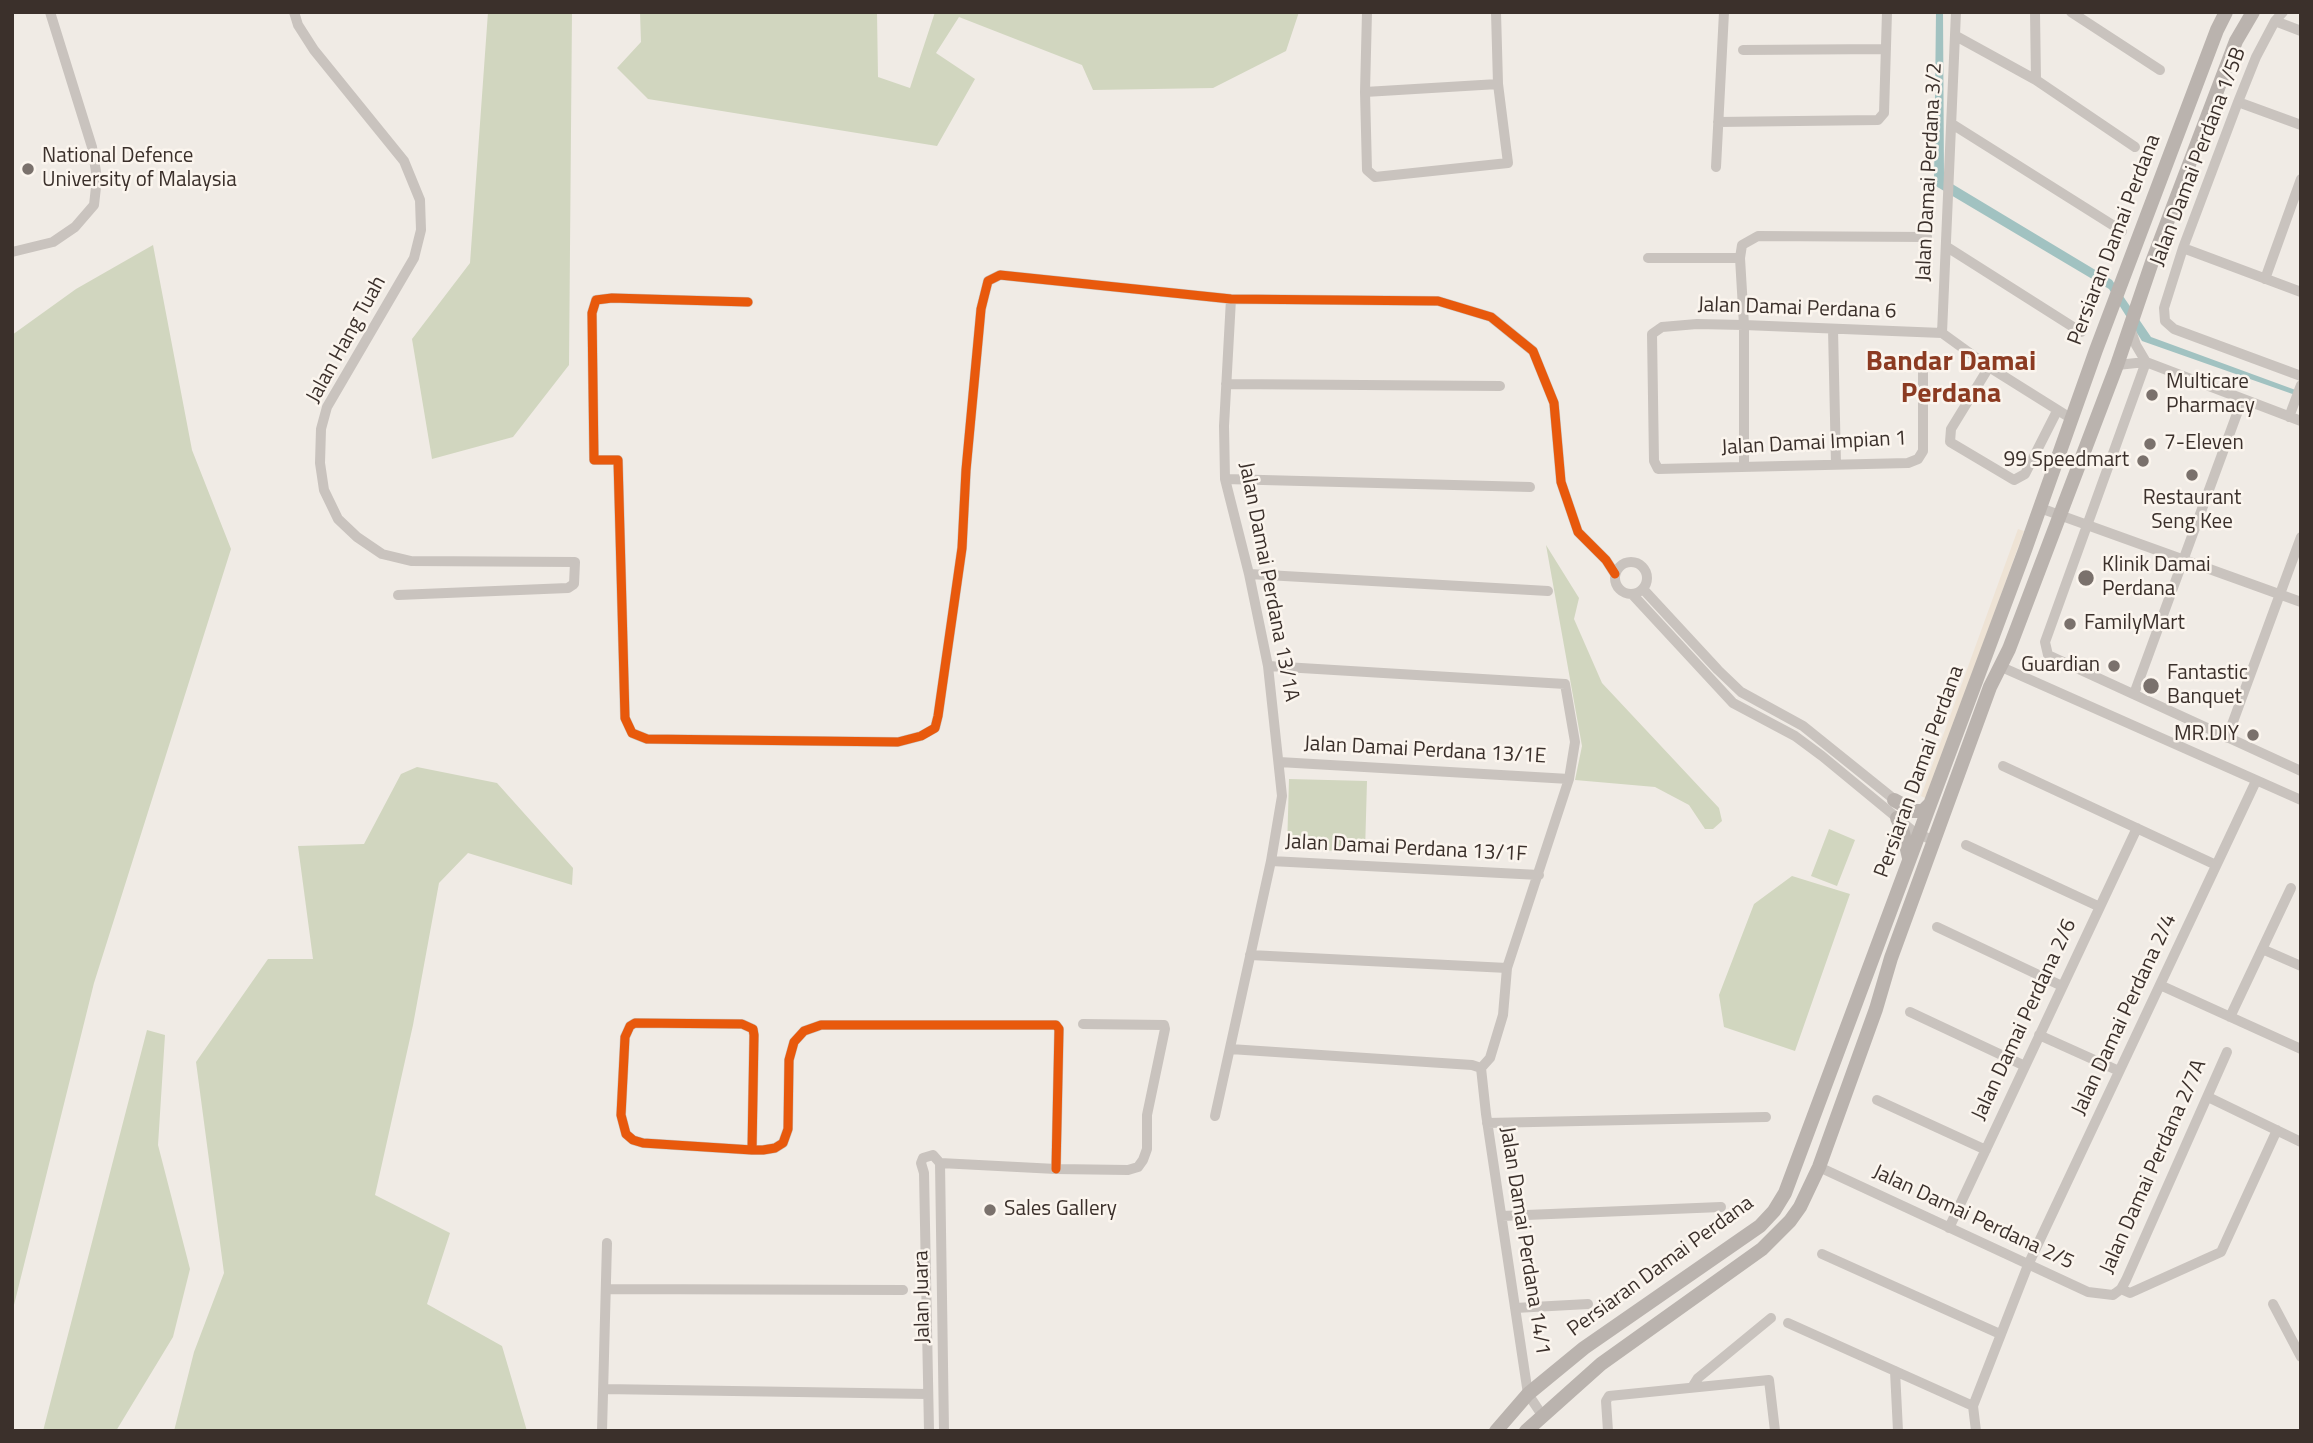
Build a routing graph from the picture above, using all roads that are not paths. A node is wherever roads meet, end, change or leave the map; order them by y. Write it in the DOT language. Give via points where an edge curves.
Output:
graph roads {
  1 [pos="50,12"];
  2 [pos="294,12"];
  3 [pos="1380,12"];
  4 [pos="1496,12"];
  5 [pos="1724,12"];
  6 [pos="1887,12"];
  7 [pos="1956,12"];
  8 [pos="2035,12"];
  9 [pos="2071,12"];
  10 [pos="2226,12"];
  11 [pos="2253,12"];
  12 [pos="1367,13"];
  13 [pos="2279,17"];
  14 [pos="2301,31"];
  15 [pos="1956,36"];
  16 [pos="1886,48"];
  17 [pos="1744,50"];
  18 [pos="2160,70"];
  19 [pos="2036,80"];
  20 [pos="1498,85"];
  21 [pos="1365,92"];
  22 [pos="2238,102"];
  23 [pos="1718,122"];
  24 [pos="1952,124"];
  25 [pos="2301,125"];
  26 [pos="2136,147"];
  27 [pos="1716,167"];
  28 [pos="2301,179"];
  29 [pos="2122,231"];
  30 [pos="1927,237"];
  31 [pos="1947,247"];
  32 [pos="2183,248"];
  33 [pos="12,252"];
  34 [pos="1648,258"];
  35 [pos="1740,258"];
  36 [pos="2265,279"];
  37 [pos="2301,292"];
  38 [pos="1231,299"];
  39 [pos="748,302"];
  40 [pos="1744,325"];
  41 [pos="2130,328"];
  42 [pos="1833,329"];
  43 [pos="2081,332"];
  44 [pos="1942,333"];
  45 [pos="2146,362"];
  46 [pos="1923,365"];
  47 [pos="2117,365"];
  48 [pos="1989,368"];
  49 [pos="2301,376"];
  50 [pos="1226,384"];
  51 [pos="2301,385"];
  52 [pos="1500,386"];
  53 [pos="2242,400"];
  54 [pos="2057,411"];
  55 [pos="2289,417"];
  56 [pos="2072,419"];
  57 [pos="2301,421"];
  58 [pos="1836,464"];
  59 [pos="1744,467"];
  60 [pos="1658,469"];
  61 [pos="1225,479"];
  62 [pos="1530,487"];
  63 [pos="2040,508"];
  64 [pos="2060,515"];
  65 [pos="2086,524"];
  66 [pos="2301,537"];
  67 [pos="1606,560"];
  68 [pos="2183,560"];
  69 [pos="1624,563"];
  70 [pos="1249,574"];
  71 [pos="1615,574"];
  72 [pos="1643,589"];
  73 [pos="1548,591"];
  74 [pos="1632,594"];
  75 [pos="398,595"];
  76 [pos="2280,595"];
  77 [pos="2301,602"];
  78 [pos="2009,649"];
  79 [pos="1268,666"];
  80 [pos="2006,669"];
  81 [pos="2134,694"];
  82 [pos="2227,738"];
  83 [pos="1279,762"];
  84 [pos="2003,766"];
  85 [pos="2301,771"];
  86 [pos="1569,779"];
  87 [pos="2256,781"];
  88 [pos="1894,800"];
  89 [pos="2301,800"];
  90 [pos="1930,804"];
  91 [pos="1897,818"];
  92 [pos="2137,828"];
  93 [pos="1921,829"];
  94 [pos="1936,835"];
  95 [pos="1966,845"];
  96 [pos="1928,856"];
  97 [pos="1910,860"];
  98 [pos="1271,861"];
  99 [pos="2216,865"];
  100 [pos="1539,876"];
  101 [pos="2291,888"];
  102 [pos="2100,907"];
  103 [pos="1937,927"];
  104 [pos="2262,949"];
  105 [pos="1250,955"];
  106 [pos="2301,966"];
  107 [pos="1507,968"];
  108 [pos="2160,985"];
  109 [pos="2062,986"];
  110 [pos="1910,1012"];
  111 [pos="2230,1017"];
  112 [pos="1083,1024"];
  113 [pos="2039,1035"];
  114 [pos="1230,1049"];
  115 [pos="2301,1049"];
  116 [pos="2227,1052"];
  117 [pos="2025,1066"];
  118 [pos="1481,1068"];
  119 [pos="2119,1071"];
  120 [pos="2208,1097"];
  121 [pos="1877,1100"];
  122 [pos="1215,1116"];
  123 [pos="1766,1117"];
  124 [pos="1487,1123"];
  125 [pos="2277,1130"];
  126 [pos="2301,1142"];
  127 [pos="752,1150"];
  128 [pos="1986,1150"];
  129 [pos="940,1163"];
  130 [pos="1819,1167"];
  131 [pos="1056,1169"];
  132 [pos="1721,1207"];
  133 [pos="1502,1216"];
  134 [pos="1949,1228"];
  135 [pos="1739,1241"];
  136 [pos="607,1243"];
  137 [pos="1822,1254"];
  138 [pos="1746,1261"];
  139 [pos="2028,1265"];
  140 [pos="606,1289"];
  141 [pos="903,1290"];
  142 [pos="2117,1292"];
  143 [pos="1588,1304"];
  144 [pos="2273,1304"];
  145 [pos="1515,1308"];
  146 [pos="1771,1318"];
  147 [pos="1788,1323"];
  148 [pos="2000,1334"];
  149 [pos="2301,1357"];
  150 [pos="1895,1371"];
  151 [pos="1693,1386"];
  152 [pos="603,1388"];
  153 [pos="928,1394"];
  154 [pos="1528,1394"];
  155 [pos="1973,1406"];
  156 [pos="1542,1415"];
  157 [pos="602,1431"];
  158 [pos="929,1431"];
  159 [pos="944,1431"];
  160 [pos="1496,1431"];
  161 [pos="1526,1431"];
  162 [pos="1608,1431"];
  163 [pos="1775,1431"];
  164 [pos="1898,1431"];
  165 [pos="1976,1431"];
  1 -- 33 [label="street" via="92,147 97,178 94,205 75,227 53,242"];
  2 -- 75 [label="street, Jalan Hang Tuah" via="314,50 404,161 420,200 421,230 414,258 327,407 321,429 324,490 338,519 382,554 411,561 575,562 574,584 568,589"];
  3 -- 12 [label="street"];
  4 -- 20 [label="street"];
  5 -- 23 [label="street"];
  6 -- 16 [label="street"];
  7 -- 15 [label="street, Jalan Damai Perdana 3/2"];
  8 -- 19 [label="street"];
  9 -- 18 [label="street"];
  10 -- 56 [label="main road, Persiaran Damai Perdana"];
  11 -- 41 [label="main road, Persiaran Damai Perdana" via="2236,41"];
  12 -- 21 [label="street"];
  13 -- 14 [label="street"];
  13 -- 22 [label="street, Jalan Damai Perdana 1/5B"];
  15 -- 19 [label="street"];
  15 -- 24 [label="street, Jalan Damai Perdana 3/2"];
  16 -- 17 [label="street"];
  16 -- 23 [label="street" via="1884,113 1878,120"];
  19 -- 26 [label="street"];
  20 -- 21 [label="street"];
  20 -- 21 [label="street" via="1508,163 1382,177 1369,173"];
  22 -- 25 [label="street"];
  22 -- 32 [label="street, Jalan Damai Perdana 1/5B"];
  23 -- 27 [label="street"];
  24 -- 29 [label="street"];
  24 -- 31 [label="street, Jalan Damai Perdana 3/2"];
  28 -- 36 [label="street"];
  30 -- 35 [label="street" via="1758,236 1742,245"];
  31 -- 43 [label="street"];
  31 -- 44 [label="street, Jalan Damai Perdana 3/2"];
  32 -- 36 [label="street"];
  32 -- 49 [label="street, Jalan Damai Perdana 1/5B" via="2164,308 2165,321 2175,329"];
  34 -- 35 [label="street"];
  35 -- 40 [label="street"];
  36 -- 37 [label="street"];
  38 -- 39 [label="street" via="1019,276 1000,275 988,281 981,309 962,548 935,728 898,742 647,739 632,733 625,718 618,460 594,460 592,313 596,300 612,298"];
  38 -- 50 [label="street, Jalan Damai Perdana 13/1A"];
  38 -- 67 [label="street" via="1438,301 1491,317 1533,351 1554,403 1561,482 1578,532"];
  40 -- 42 [label="street, Jalan Damai Perdana 6"];
  40 -- 59 [label="street"];
  40 -- 60 [label="street, Jalan Damai Perdana 6" via="1662,327 1652,334 1654,461"];
  41 -- 45 [label="street"];
  41 -- 47 [label="main road, Persiaran Damai Perdana"];
  42 -- 44 [label="street, Jalan Damai Perdana 6"];
  42 -- 58 [label="street"];
  44 -- 48 [label="street"];
  45 -- 47 [label="street"];
  45 -- 53 [label="street"];
  45 -- 65 [label="street"];
  46 -- 58 [label="street, Jalan Damai Impian 1" via="1923,451 1917,458 1908,463"];
  47 -- 64 [label="main road, Persiaran Damai Perdana"];
  48 -- 54 [label="street"];
  48 -- 54 [label="street" via="1951,429 1950,442 2014,480 2025,474"];
  50 -- 52 [label="street"];
  50 -- 61 [label="street, Jalan Damai Perdana 13/1A"];
  51 -- 55 [label="street"];
  53 -- 55 [label="street"];
  53 -- 68 [label="street"];
  54 -- 56 [label="street"];
  55 -- 57 [label="street"];
  56 -- 63 [label="main road, Persiaran Damai Perdana"];
  58 -- 59 [label="street, Jalan Damai Impian 1"];
  59 -- 60 [label="street, Jalan Damai Impian 1"];
  61 -- 62 [label="street"];
  61 -- 70 [label="street, Jalan Damai Perdana 13/1A"];
  63 -- 64 [label="street"];
  63 -- 90 [label="main road, Persiaran Damai Perdana"];
  64 -- 65 [label="street"];
  64 -- 78 [label="main road, Persiaran Damai Perdana"];
  65 -- 68 [label="street"];
  65 -- 81 [label="street" via="2045,642 2048,655"];
  66 -- 76 [label="street"];
  67 -- 69 [label="street"];
  67 -- 71 [label="street"];
  68 -- 76 [label="street"];
  68 -- 81 [label="street"];
  69 -- 71 [label="street"];
  69 -- 72 [label="street" via="1635,562 1646,570 1648,580"];
  70 -- 73 [label="street"];
  70 -- 79 [label="street, Jalan Damai Perdana 13/1A"];
  71 -- 74 [label="street" via="1617,587"];
  72 -- 74 [label="street"];
  72 -- 88 [label="street" via="1741,692 1803,726"];
  74 -- 91 [label="street" via="1733,703 1795,736"];
  76 -- 77 [label="street"];
  76 -- 82 [label="street"];
  78 -- 80 [label="main road, Persiaran Damai Perdana"];
  78 -- 94 [label="main road, Persiaran Damai Perdana" via="1990,687"];
  79 -- 83 [label="street, Jalan Damai Perdana 13/1A"];
  79 -- 86 [label="street" via="1565,684 1575,742"];
  80 -- 87 [label="street"];
  80 -- 96 [label="main road, Persiaran Damai Perdana" via="1945,834"];
  81 -- 82 [label="street"];
  82 -- 85 [label="street"];
  83 -- 86 [label="street, Jalan Damai Perdana 13/1E"];
  83 -- 98 [label="street, Jalan Damai Perdana 13/1A" via="1282,796"];
  84 -- 92 [label="street"];
  86 -- 100 [label="street"];
  87 -- 89 [label="street"];
  87 -- 99 [label="street, Jalan Damai Perdana 2/4"];
  88 -- 90 [label="main road" via="1914,811 1923,811"];
  88 -- 93 [label="street"];
  90 -- 93 [label="main road, Persiaran Damai Perdana"];
  91 -- 93 [label="street"];
  91 -- 97 [label="main road"];
  92 -- 99 [label="street"];
  92 -- 102 [label="street, Jalan Damai Perdana 2/6"];
  93 -- 94 [label="street"];
  93 -- 97 [label="main road, Persiaran Damai Perdana"];
  94 -- 96 [label="main road, Persiaran Damai Perdana"];
  95 -- 102 [label="street"];
  96 -- 130 [label="main road, Persiaran Damai Perdana"];
  97 -- 135 [label="main road, Persiaran Damai Perdana" via="1785,1193 1769,1218"];
  98 -- 100 [label="street, Jalan Damai Perdana 13/1F"];
  98 -- 105 [label="street, Jalan Damai Perdana 13/1A"];
  99 -- 108 [label="street, Jalan Damai Perdana 2/4"];
  100 -- 107 [label="street"];
  101 -- 104 [label="street"];
  102 -- 109 [label="street, Jalan Damai Perdana 2/6"];
  103 -- 109 [label="street"];
  104 -- 106 [label="street"];
  104 -- 111 [label="street"];
  105 -- 107 [label="street"];
  105 -- 114 [label="street, Jalan Damai Perdana 13/1A"];
  107 -- 118 [label="street" via="1503,1015 1490,1058"];
  108 -- 111 [label="street"];
  108 -- 119 [label="street, Jalan Damai Perdana 2/4"];
  109 -- 113 [label="street, Jalan Damai Perdana 2/6"];
  110 -- 117 [label="street"];
  111 -- 115 [label="street"];
  112 -- 131 [label="street" via="1164,1026 1147,1115 1147,1149 1138,1167 1128,1170"];
  113 -- 117 [label="street, Jalan Damai Perdana 2/6"];
  113 -- 119 [label="street"];
  114 -- 118 [label="street"];
  114 -- 122 [label="street, Jalan Damai Perdana 13/1A"];
  116 -- 120 [label="street, Jalan Damai Perdana 2/7A"];
  117 -- 128 [label="street, Jalan Damai Perdana 2/6"];
  118 -- 124 [label="street, Jalan Damai Perdana 14/1"];
  119 -- 139 [label="street, Jalan Damai Perdana 2/4"];
  120 -- 125 [label="street"];
  120 -- 142 [label="street, Jalan Damai Perdana 2/7A"];
  121 -- 128 [label="street"];
  123 -- 124 [label="street"];
  124 -- 133 [label="street, Jalan Damai Perdana 14/1"];
  125 -- 126 [label="street"];
  125 -- 142 [label="street" via="2221,1252 2130,1293"];
  127 -- 127 [label="street" via="643,1143 626,1134 621,1115 625,1037 630,1026 742,1024 753,1029"];
  127 -- 131 [label="street" via="783,1143 789,1115 789,1060 794,1042 804,1031 821,1026 1053,1024 1059,1027"];
  128 -- 134 [label="street, Jalan Damai Perdana 2/6"];
  129 -- 131 [label="street"];
  129 -- 153 [label="street, Jalan Juara" via="933,1155 920,1163 924,1173"];
  129 -- 159 [label="street, Jalan Juara"];
  130 -- 134 [label="street, Jalan Damai Perdana 2/5"];
  130 -- 138 [label="main road, Persiaran Damai Perdana" via="1790,1222"];
  132 -- 133 [label="street"];
  133 -- 145 [label="street, Jalan Damai Perdana 14/1"];
  134 -- 139 [label="street, Jalan Damai Perdana 2/5"];
  135 -- 138 [label="main road" via="1732,1253"];
  135 -- 154 [label="main road, Persiaran Damai Perdana" via="1584,1348"];
  136 -- 140 [label="street"];
  137 -- 148 [label="street"];
  138 -- 156 [label="main road, Persiaran Damai Perdana" via="1601,1364"];
  139 -- 142 [label="street, Jalan Damai Perdana 2/5" via="2088,1292"];
  139 -- 148 [label="street, Jalan Damai Perdana 2/4"];
  140 -- 141 [label="street"];
  140 -- 152 [label="street"];
  143 -- 145 [label="street"];
  144 -- 149 [label="street"];
  145 -- 154 [label="street, Jalan Damai Perdana 14/1"];
  146 -- 151 [label="street"];
  147 -- 150 [label="street"];
  148 -- 155 [label="street, Jalan Damai Perdana 2/4"];
  150 -- 155 [label="street"];
  150 -- 164 [label="street"];
  151 -- 162 [label="street" via="1609,1396"];
  151 -- 163 [label="street" via="1769,1380"];
  152 -- 153 [label="street"];
  152 -- 157 [label="street"];
  153 -- 158 [label="street, Jalan Juara"];
  154 -- 156 [label="street, Jalan Damai Perdana 14/1"];
  154 -- 160 [label="main road, Persiaran Damai Perdana"];
  155 -- 165 [label="street"];
  156 -- 161 [label="main road, Persiaran Damai Perdana"];
}
